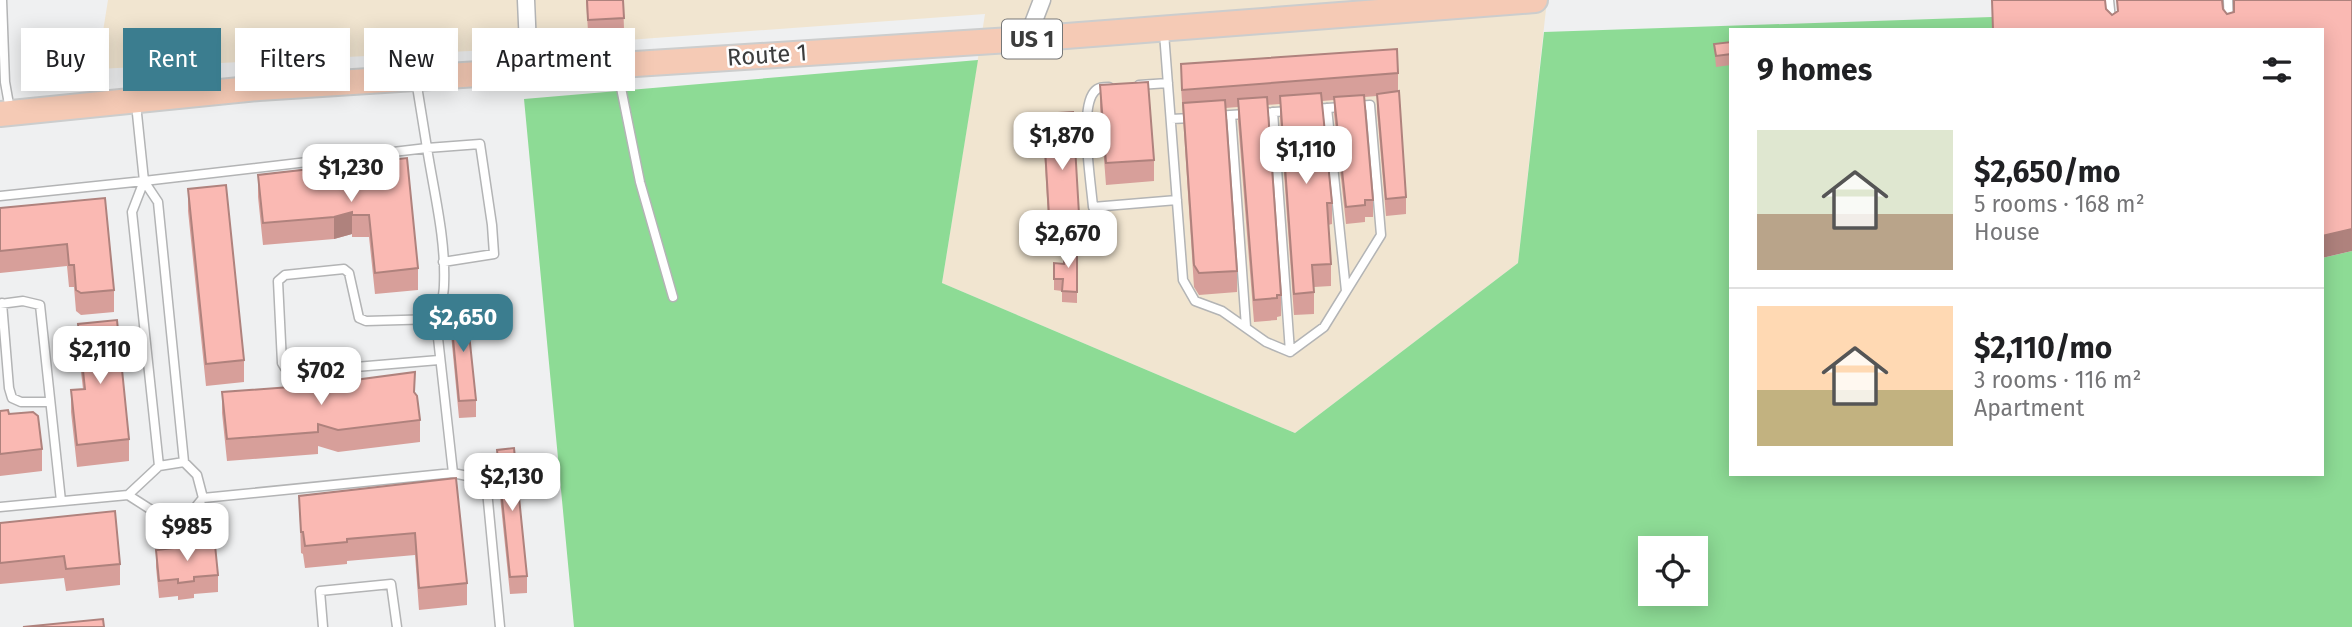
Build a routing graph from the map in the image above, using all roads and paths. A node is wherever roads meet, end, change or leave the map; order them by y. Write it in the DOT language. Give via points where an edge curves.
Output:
graph roads {
  1 [pos="2,0"];
  2 [pos="526,0"];
  3 [pos="1042,0"];
  4 [pos="1535,0"];
  5 [pos="2109,0"];
  6 [pos="2228,0"];
  7 [pos="1363,7"];
  8 [pos="527,28"];
  9 [pos="2112,28"];
  10 [pos="2228,28"];
  11 [pos="1163,29"];
  12 [pos="1027,39"];
  13 [pos="635,64"];
  14 [pos="364,81"];
  15 [pos="1168,83"];
  16 [pos="1113,86"];
  17 [pos="1127,86"];
  18 [pos="417,91"];
  19 [pos="621,91"];
  20 [pos="135,101"];
  21 [pos="1383,104"];
  22 [pos="1370,105"];
  23 [pos="1327,108"];
  24 [pos="1273,112"];
  25 [pos="5,113"];
  26 [pos="1231,115"];
  27 [pos="1171,119"];
  28 [pos="427,148"];
  29 [pos="144,181"];
  30 [pos="0,196"];
  31 [pos="1177,200"];
  32 [pos="443,262"];
  33 [pos="1346,291"];
  34 [pos="673,297"];
  35 [pos="1,304"];
  36 [pos="437,319"];
  37 [pos="1246,327"];
  38 [pos="1290,352"];
  39 [pos="439,360"];
  40 [pos="49,402"];
  41 [pos="184,462"];
  42 [pos="159,466"];
  43 [pos="453,473"];
  44 [pos="128,495"];
  45 [pos="203,498"];
  46 [pos="61,501"];
  47 [pos="0,507"];
  48 [pos="323,627"];
  49 [pos="397,627"];
  50 [pos="500,627"];
  1 -- 25 [label="lane"];
  2 -- 8 [label="street"];
  3 -- 12 [label="street"];
  4 -- 7 [label="main road, Route 1 / US 1"];
  5 -- 9 [label="lane"];
  6 -- 10 [label="lane"];
  7 -- 11 [label="main road, Route 1 / US 1"];
  11 -- 12 [label="main road, Route 1 / US 1"];
  11 -- 15 [label="lane"];
  12 -- 13 [label="main road, Route 1 / US 1"];
  14 -- 20 [label="main road, Route 1 / US 1"];
  15 -- 17 [label="lane"];
  15 -- 27 [label="lane"];
  16 -- 31 [label="lane" via="1094,92 1086,114 1093,207"];
  18 -- 28 [label="lane"];
  19 -- 34 [label="lane" via="640,182"];
  20 -- 25 [label="main road, Route 1 / US 1"];
  20 -- 29 [label="lane"];
  21 -- 22 [label="lane"];
  22 -- 23 [label="lane"];
  22 -- 33 [label="lane" via="1381,235"];
  23 -- 24 [label="lane"];
  23 -- 33 [label="lane"];
  24 -- 26 [label="lane"];
  24 -- 38 [label="lane"];
  26 -- 27 [label="lane"];
  26 -- 37 [label="lane"];
  27 -- 31 [label="lane"];
  28 -- 29 [label="lane"];
  28 -- 32 [label="lane"];
  28 -- 32 [label="lane" via="480,144 492,225 494,254"];
  29 -- 30 [label="lane"];
  29 -- 41 [label="lane" via="158,202"];
  29 -- 42 [label="lane" via="132,212"];
  31 -- 37 [label="lane" via="1183,281 1195,301"];
  32 -- 36 [label="lane" via="444,288"];
  33 -- 38 [label="lane" via="1324,327"];
  35 -- 40 [label="lane" via="12,398"];
  35 -- 40 [label="lane" via="23,301 40,305"];
  36 -- 39 [label="lane"];
  36 -- 39 [label="lane" via="359,318 349,273 344,269 285,275 278,281 282,363 290,370"];
  37 -- 38 [label="lane"];
  39 -- 43 [label="lane"];
  40 -- 46 [label="lane"];
  41 -- 42 [label="lane"];
  41 -- 45 [label="lane" via="197,475"];
  42 -- 44 [label="lane"];
  43 -- 45 [label="lane"];
  43 -- 50 [label="lane" via="486,480"];
  44 -- 45 [label="lane" via="164,518 187,518"];
  44 -- 46 [label="lane"];
  46 -- 47 [label="lane"];
  48 -- 49 [label="lane" via="320,591 391,584"];
}
